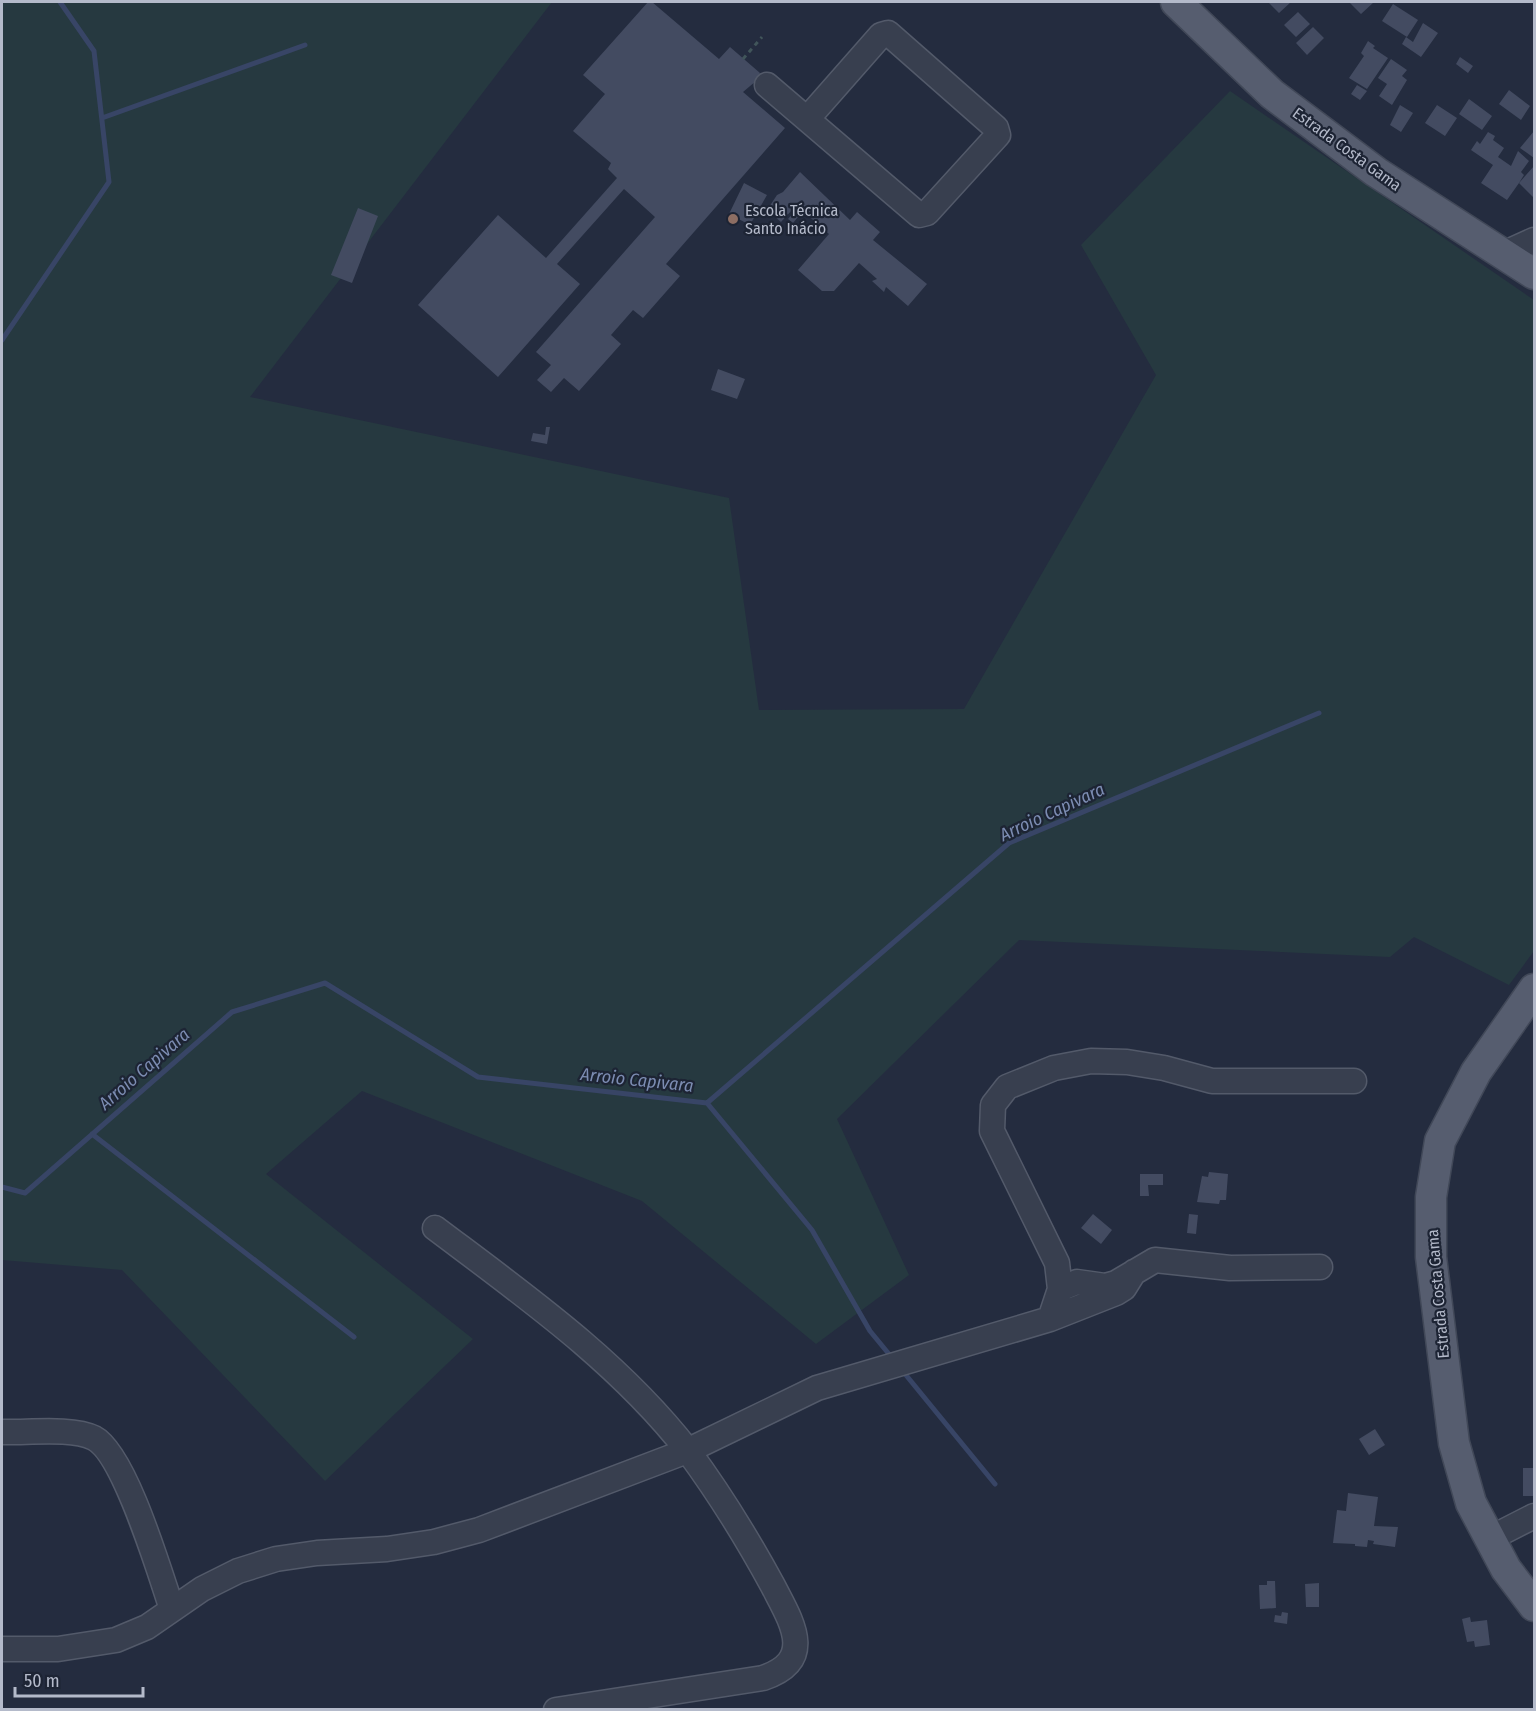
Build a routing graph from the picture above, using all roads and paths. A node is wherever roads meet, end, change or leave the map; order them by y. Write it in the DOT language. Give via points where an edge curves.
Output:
graph roads {
  1 [pos="1176,2"];
  2 [pos="762,37"];
  3 [pos="743,59"];
  4 [pos="767,86"];
  5 [pos="808,118"];
  6 [pos="1534,240"];
  7 [pos="1503,254"];
  8 [pos="1534,274"];
  9 [pos="1532,998"];
  10 [pos="1354,1081"];
  11 [pos="435,1228"];
  12 [pos="1320,1266"];
  13 [pos="1134,1272"];
  14 [pos="1060,1289"];
  15 [pos="1050,1319"];
  16 [pos="2,1432"];
  17 [pos="687,1451"];
  18 [pos="1534,1516"];
  19 [pos="1489,1539"];
  20 [pos="1534,1606"];
  21 [pos="172,1609"];
  22 [pos="2,1649"];
  23 [pos="556,1710"];
  1 -- 7 [label="main road, Estrada Costa Gama" via="1282,101 1376,172"];
  2 -- 3 [label="path"];
  4 -- 5 [label="street"];
  5 -- 5 [label="street" via="920,215 927,213 998,135 996,128 888,33 881,35"];
  6 -- 7 [label="street"];
  7 -- 8 [label="main road, Estrada Costa Gama"];
  9 -- 19 [label="main road, Estrada Costa Gama" via="1476,1072 1440,1142 1431,1197 1431,1257 1454,1443 1471,1503"];
  10 -- 14 [label="street" via="1212,1081 1164,1068 1091,1060 1054,1068 1007,1087 993,1105 992,1131 1052,1250"];
  11 -- 17 [label="street" via="566,1328 630,1388"];
  12 -- 13 [label="street" via="1230,1268 1155,1260"];
  13 -- 14 [label="street" via="1105,1286 1077,1282"];
  13 -- 15 [label="street" via="1116,1293"];
  14 -- 15 [label="street"];
  15 -- 17 [label="street" via="817,1388"];
  16 -- 21 [label="street" via="77,1434 94,1438 105,1448 142,1522"];
  17 -- 21 [label="street" via="479,1530 434,1542 276,1559 201,1589"];
  17 -- 23 [label="street" via="758,1558 795,1629 797,1642 787,1665 763,1678"];
  18 -- 19 [label="street"];
  19 -- 20 [label="main road, Estrada Costa Gama"];
  21 -- 22 [label="street" via="147,1627 116,1640 58,1649"];
}
